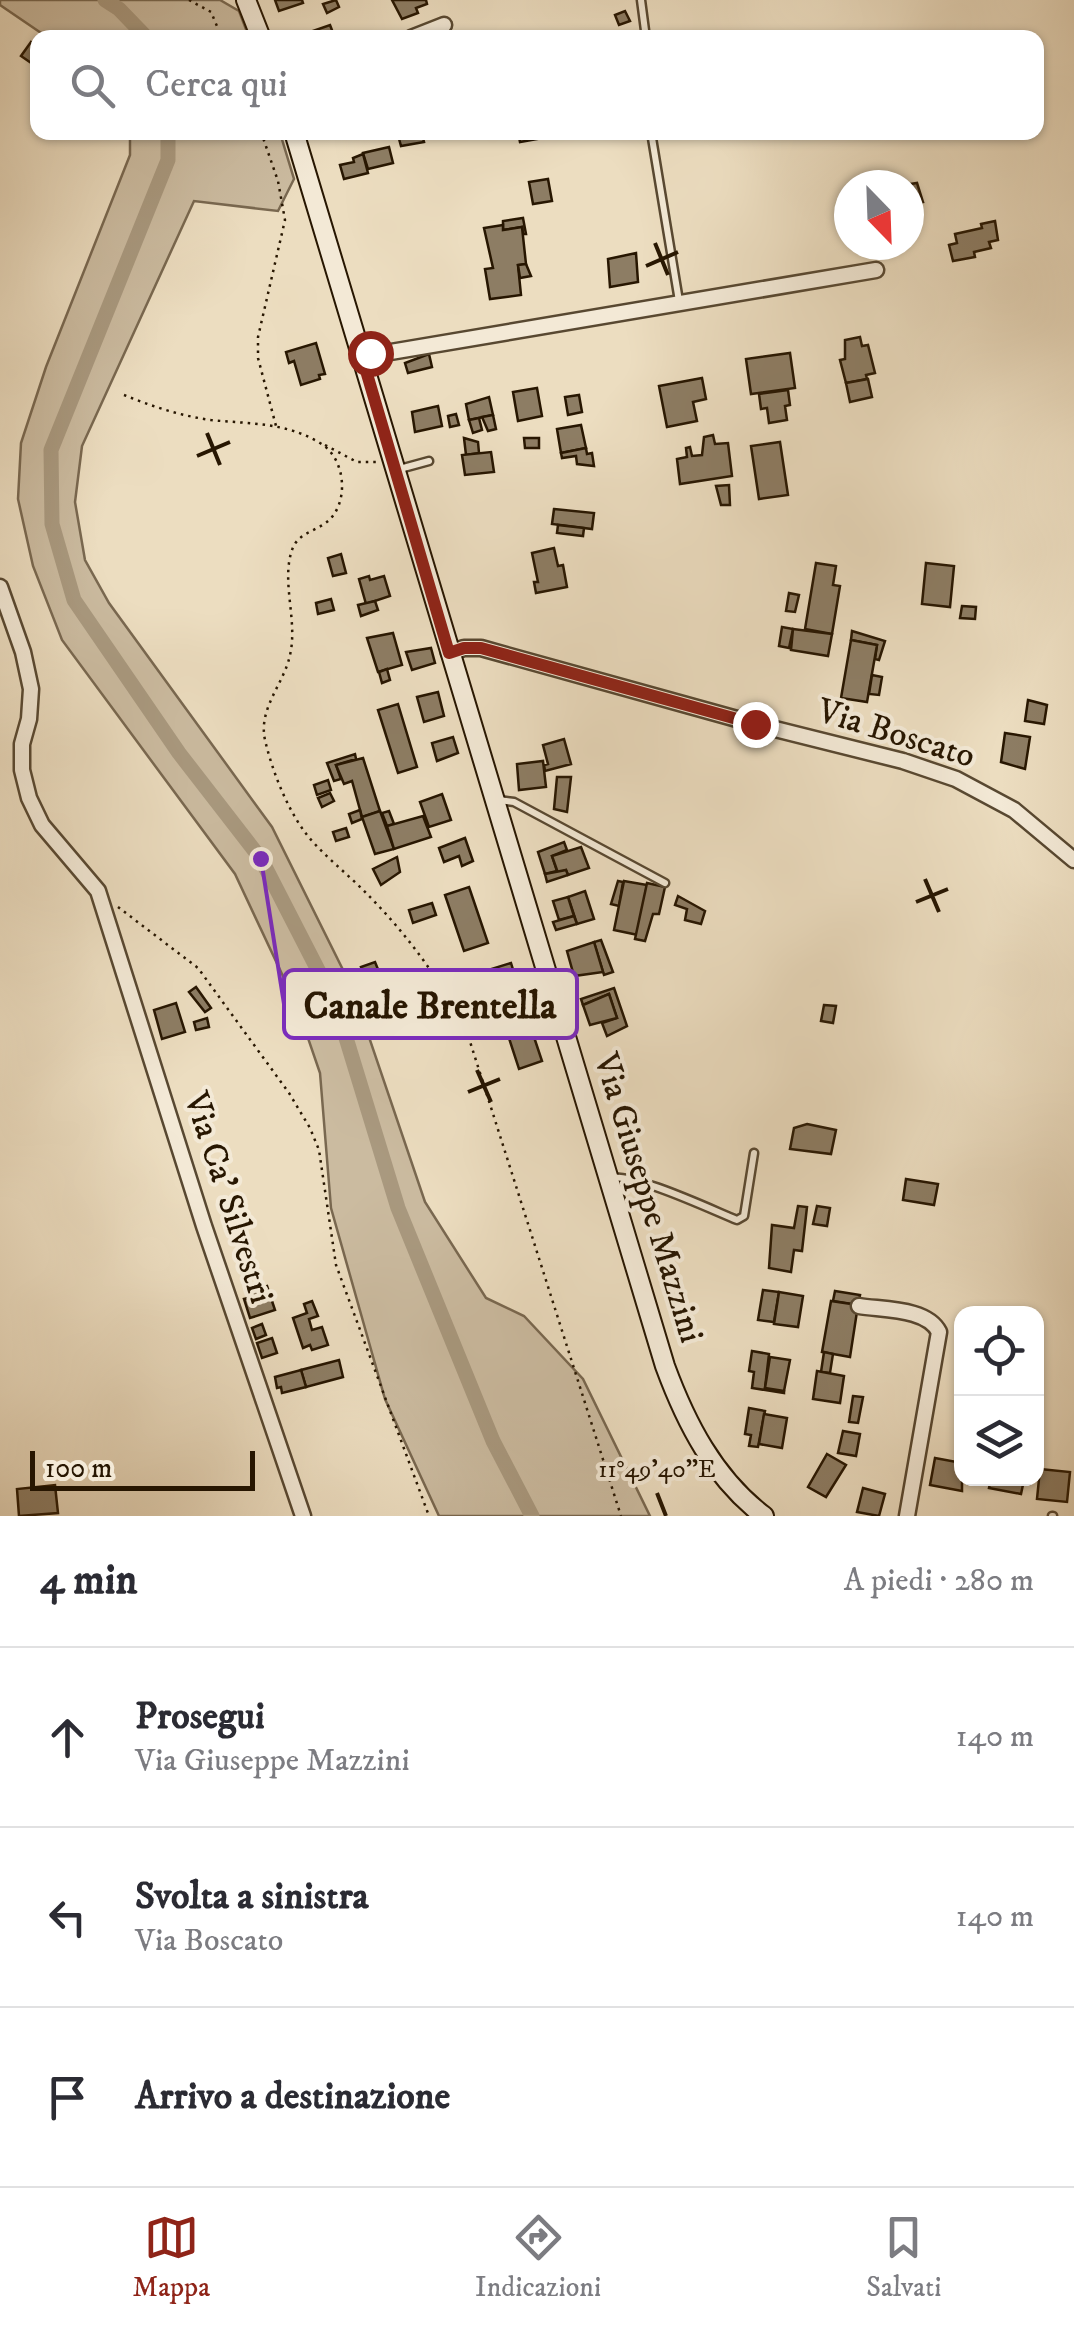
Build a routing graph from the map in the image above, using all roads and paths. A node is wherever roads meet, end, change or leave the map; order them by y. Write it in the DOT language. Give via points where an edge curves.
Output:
graph roads {
  1 [pos="189,0"];
  2 [pos="246,0"];
  3 [pos="641,0"];
  4 [pos="444,25"];
  5 [pos="219,30"];
  6 [pos="258,30"];
  7 [pos="431,30"];
  8 [pos="645,30"];
  9 [pos="264,140"];
  10 [pos="296,140"];
  11 [pos="653,140"];
  12 [pos="876,270"];
  13 [pos="679,302"];
  14 [pos="362,357"];
  15 [pos="124,395"];
  16 [pos="276,426"];
  17 [pos="323,444"];
  18 [pos="429,461"];
  19 [pos="393,464"];
  20 [pos="0,586"];
  21 [pos="449,653"];
  22 [pos="493,802"];
  23 [pos="1074,860"];
  24 [pos="665,884"];
  25 [pos="101,896"];
  26 [pos="754,1153"];
  27 [pos="608,1179"];
  28 [pos="859,1306"];
  29 [pos="304,1516"];
  30 [pos="429,1516"];
  31 [pos="621,1516"];
  32 [pos="764,1516"];
  33 [pos="907,1516"];
  1 -- 5 [label="path" via="211,12"];
  2 -- 6 [label="main road"];
  3 -- 8 [label="lane"];
  4 -- 7 [label="street"];
  9 -- 16 [label="path" via="285,220 258,337"];
  10 -- 14 [label="main road, Via Giuseppe Mazzini"];
  11 -- 13 [label="lane"];
  12 -- 13 [label="street"];
  13 -- 14 [label="street"];
  14 -- 19 [label="main road, Via Giuseppe Mazzini"];
  15 -- 16 [label="path" via="209,420"];
  16 -- 17 [label="path"];
  17 -- 19 [label="path" via="369,464"];
  17 -- 31 [label="path" via="340,469 342,494 331,519 301,537 290,553 290,656 266,714 266,742 304,832 381,910 466,1028"];
  18 -- 19 [label="lane"];
  19 -- 21 [label="main road, Via Giuseppe Mazzini"];
  20 -- 25 [label="street" via="31,690 22,744 28,798"];
  21 -- 22 [label="main road, Via Giuseppe Mazzini"];
  21 -- 23 [label="street, Via Boscato" via="481,648 903,761 1014,810"];
  22 -- 24 [label="lane" via="514,802"];
  22 -- 27 [label="main road, Via Giuseppe Mazzini"];
  25 -- 29 [label="street, Via Ca' Silvestri"];
  25 -- 30 [label="path" via="198,968 310,1128 336,1265"];
  26 -- 27 [label="lane" via="744,1216 737,1220 638,1181"];
  27 -- 32 [label="main road, Via Giuseppe Mazzini" via="687,1420 721,1474"];
  28 -- 33 [label="street" via="924,1317 940,1332"];
}
